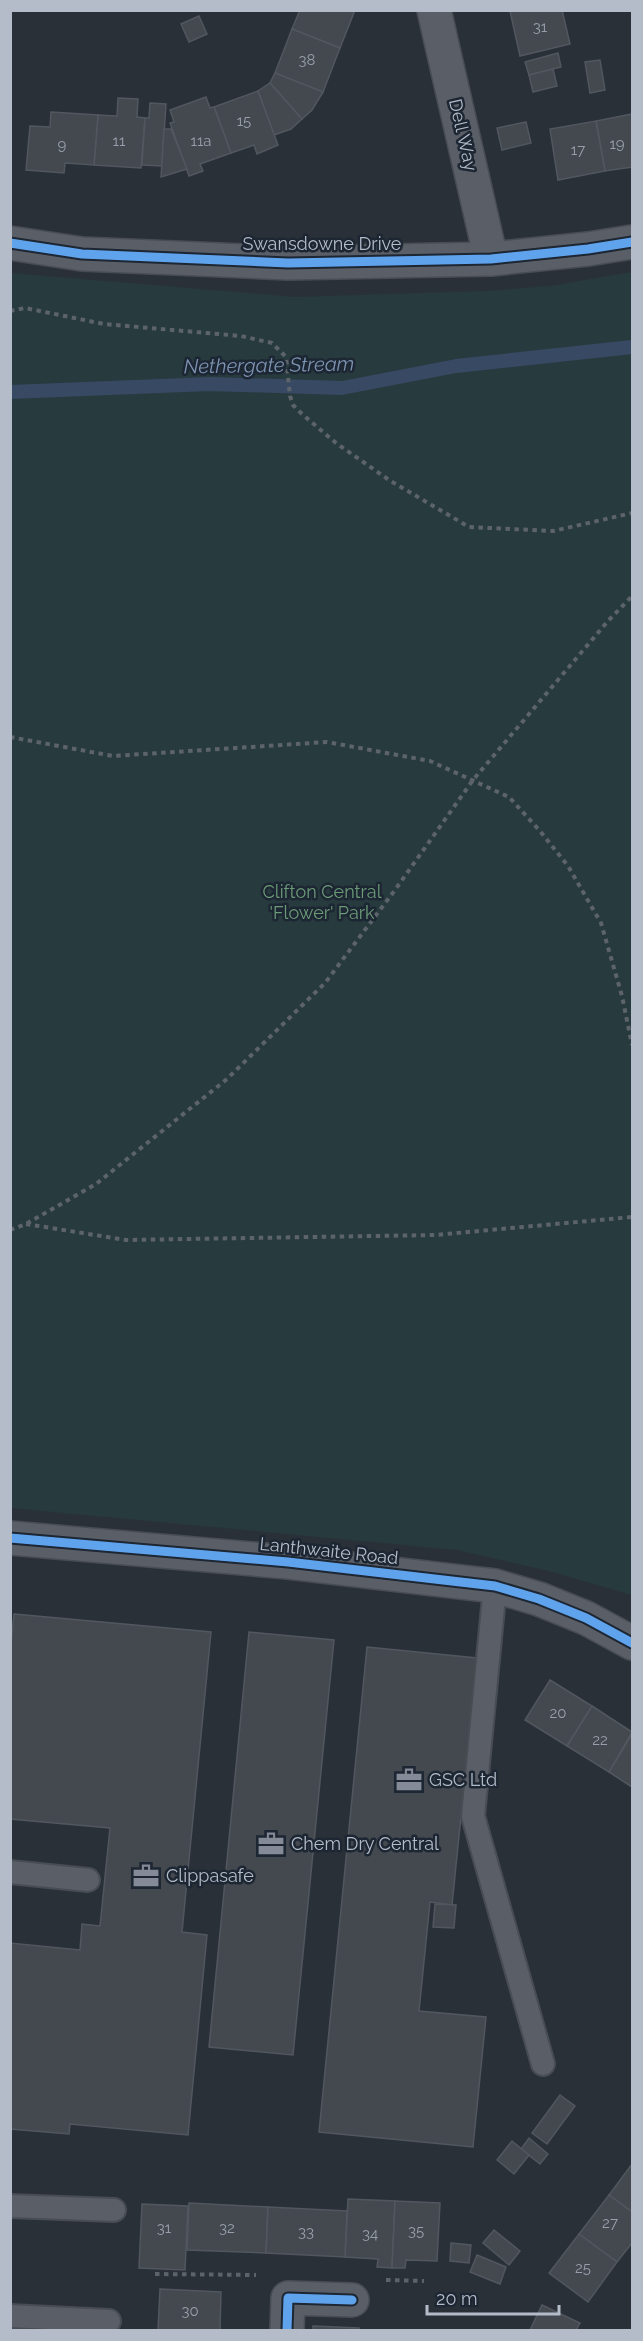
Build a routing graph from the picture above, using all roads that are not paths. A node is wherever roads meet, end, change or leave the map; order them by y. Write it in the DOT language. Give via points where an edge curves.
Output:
graph roads {
  1 [pos="434,10"];
  2 [pos="633,242"];
  3 [pos="10,243"];
  4 [pos="491,259"];
  5 [pos="10,1538"];
  6 [pos="495,1586"];
  7 [pos="633,1643"];
  8 [pos="10,1872"];
  9 [pos="88,1880"];
  10 [pos="543,2064"];
  11 [pos="10,2206"];
  12 [pos="114,2210"];
  13 [pos="351,2300"];
  14 [pos="10,2316"];
  15 [pos="109,2321"];
  16 [pos="287,2331"];
  1 -- 4 [label="street, Dell Way"];
  2 -- 4 [label="street, Swansdowne Drive"];
  3 -- 4 [label="street, Swansdowne Drive" via="82,254 288,263"];
  5 -- 6 [label="street, Lanthwaite Road" via="288,1562"];
  6 -- 7 [label="street, Lanthwaite Road" via="576,1614"];
  6 -- 10 [label="lane" via="473,1816"];
  8 -- 9 [label="lane"];
  11 -- 12 [label="lane"];
  13 -- 16 [label="street" via="288,2298"];
  14 -- 15 [label="lane"];
}
